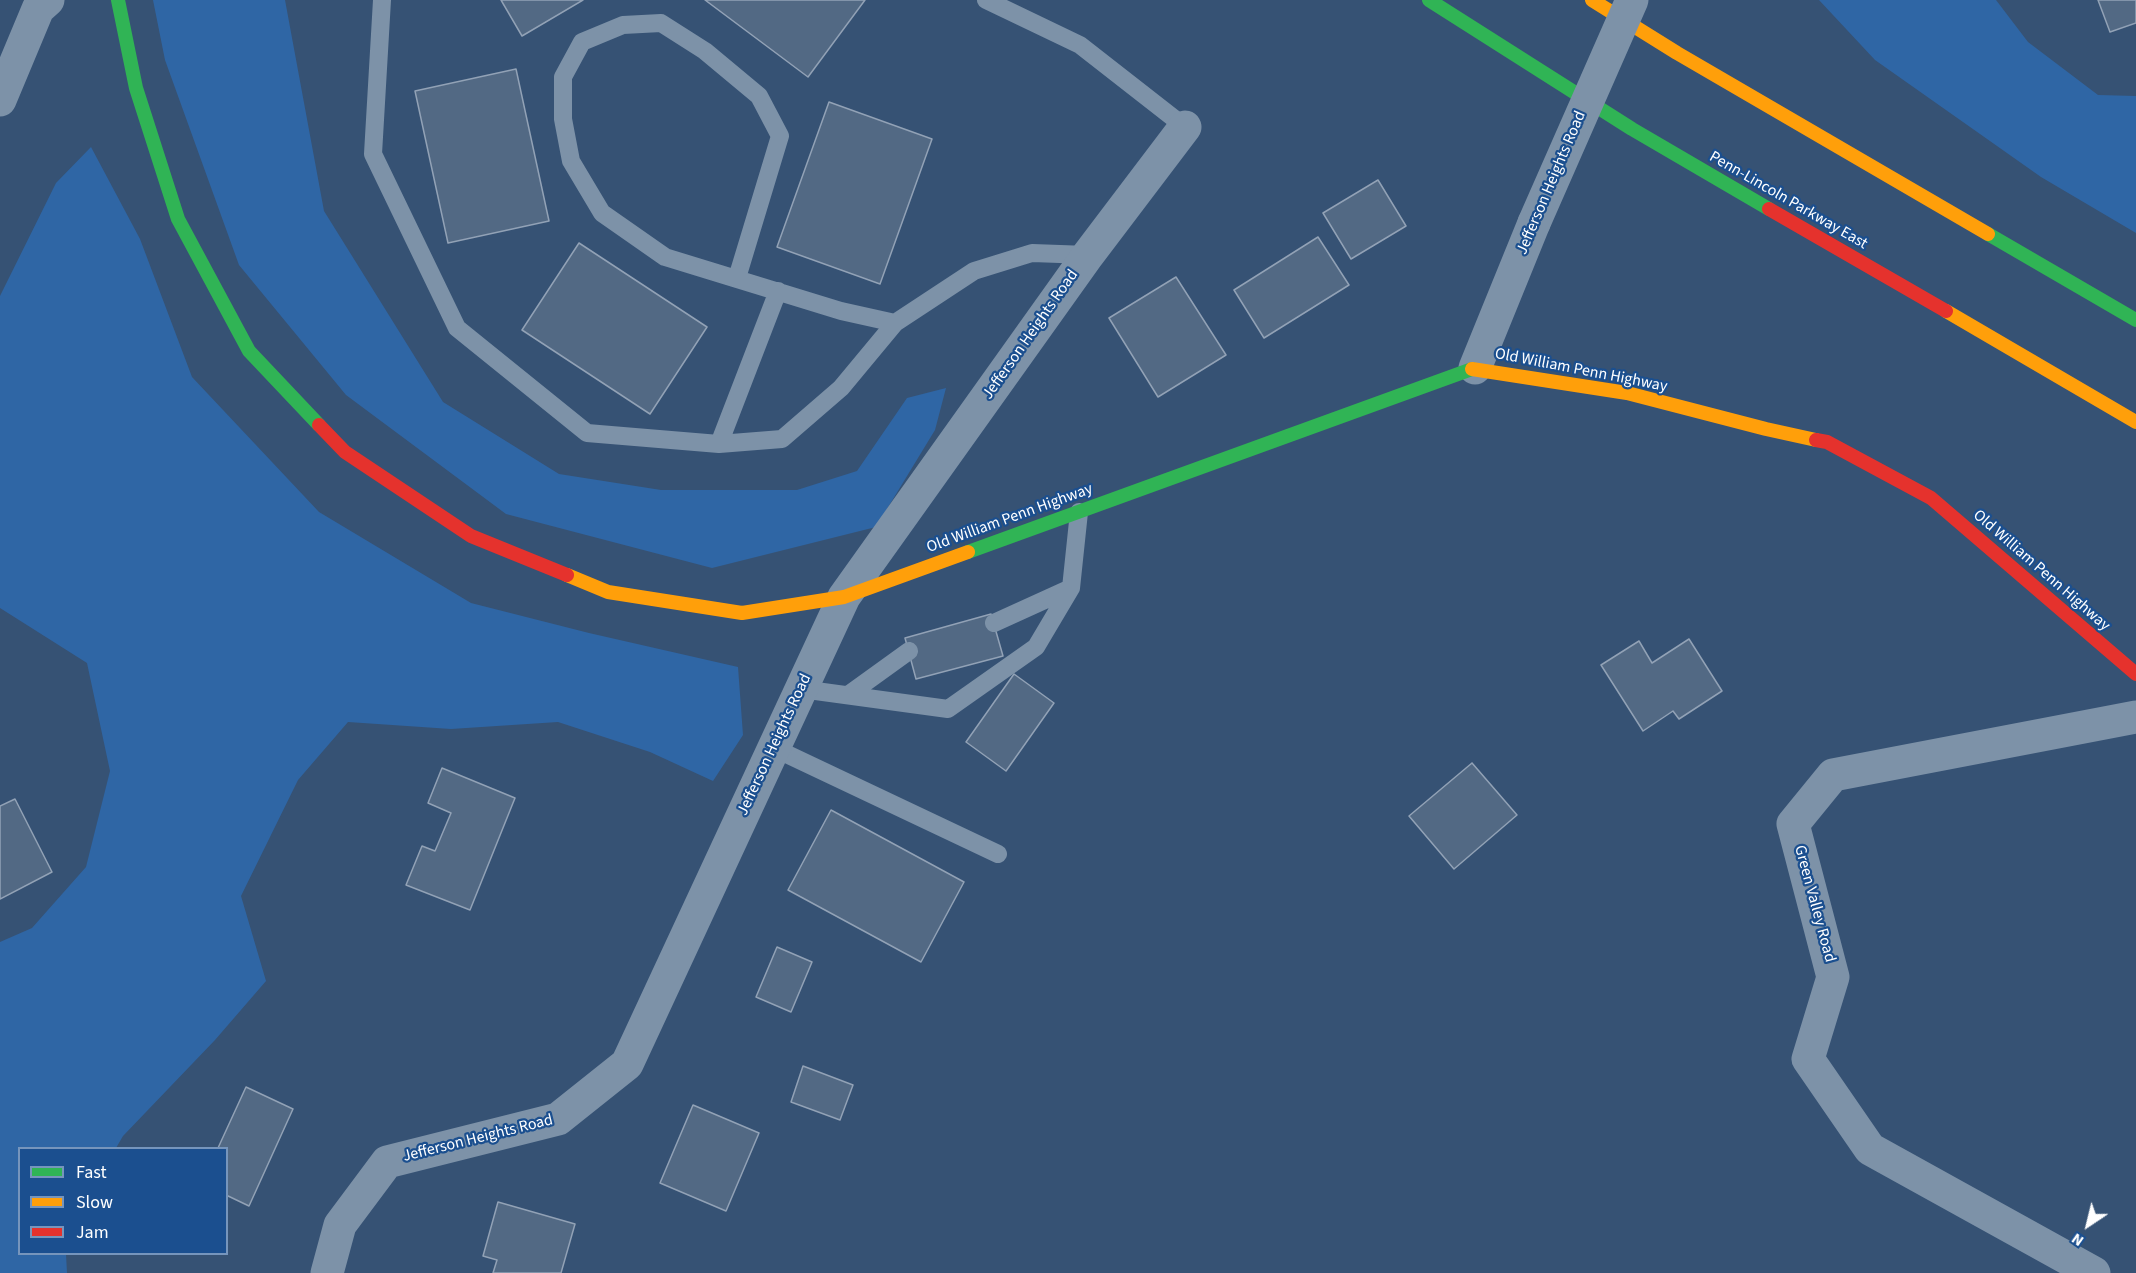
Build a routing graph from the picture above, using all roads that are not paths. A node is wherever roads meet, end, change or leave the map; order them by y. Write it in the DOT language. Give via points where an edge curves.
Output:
graph roads {
  1 [pos="48,0"];
  2 [pos="118,0"];
  3 [pos="382,0"];
  4 [pos="986,0"];
  5 [pos="1429,0"];
  6 [pos="1592,0"];
  7 [pos="1632,0"];
  8 [pos="0,100"];
  9 [pos="1185,127"];
  10 [pos="1088,255"];
  11 [pos="736,278"];
  12 [pos="777,291"];
  13 [pos="2136,320"];
  14 [pos="895,323"];
  15 [pos="1474,368"];
  16 [pos="2136,422"];
  17 [pos="720,444"];
  18 [pos="1079,512"];
  19 [pos="1071,588"];
  20 [pos="844,597"];
  21 [pos="994,623"];
  22 [pos="909,651"];
  23 [pos="2136,674"];
  24 [pos="801,688"];
  25 [pos="848,695"];
  26 [pos="2136,717"];
  27 [pos="774,748"];
  28 [pos="998,854"];
  29 [pos="327,1273"];
  30 [pos="2094,1273"];
  1 -- 8 [label="street" via="38,9"];
  2 -- 20 [label="main road, Old William Penn Highway" via="136,88 178,219 249,351 345,452 471,536 608,592 742,613"];
  3 -- 17 [label="lane" via="373,154 457,328 587,433"];
  4 -- 9 [label="lane" via="1080,45"];
  5 -- 16 [label="main road, Penn-Lincoln Parkway East" via="1632,129"];
  6 -- 13 [label="main road"];
  7 -- 15 [label="street, Jefferson Heights Road, bridge"];
  9 -- 10 [label="street, Jefferson Heights Road"];
  10 -- 14 [label="lane" via="1032,254 974,271"];
  10 -- 20 [label="street, Jefferson Heights Road"];
  11 -- 11 [label="lane" via="665,257 602,213 571,161 563,119 563,77 582,42 623,25 661,22 705,51 759,96 780,136"];
  11 -- 12 [label="lane"];
  12 -- 14 [label="lane"];
  12 -- 17 [label="lane"];
  14 -- 17 [label="lane" via="842,388 782,439"];
  15 -- 18 [label="main road, Old William Penn Highway"];
  15 -- 23 [label="main road, Old William Penn Highway" via="1627,393 1827,442 1931,498"];
  18 -- 19 [label="lane"];
  18 -- 20 [label="main road, Old William Penn Highway"];
  19 -- 21 [label="lane"];
  19 -- 25 [label="lane" via="1036,647 948,709"];
  20 -- 24 [label="street, Jefferson Heights Road"];
  22 -- 25 [label="lane"];
  24 -- 25 [label="lane"];
  24 -- 27 [label="street, Jefferson Heights Road"];
  26 -- 30 [label="street, Green Valley Road" via="1833,775 1793,824 1833,977 1808,1059 1870,1149"];
  27 -- 28 [label="lane"];
  27 -- 29 [label="street, Jefferson Heights Road" via="627,1064 558,1119 387,1162 340,1225"];
}
